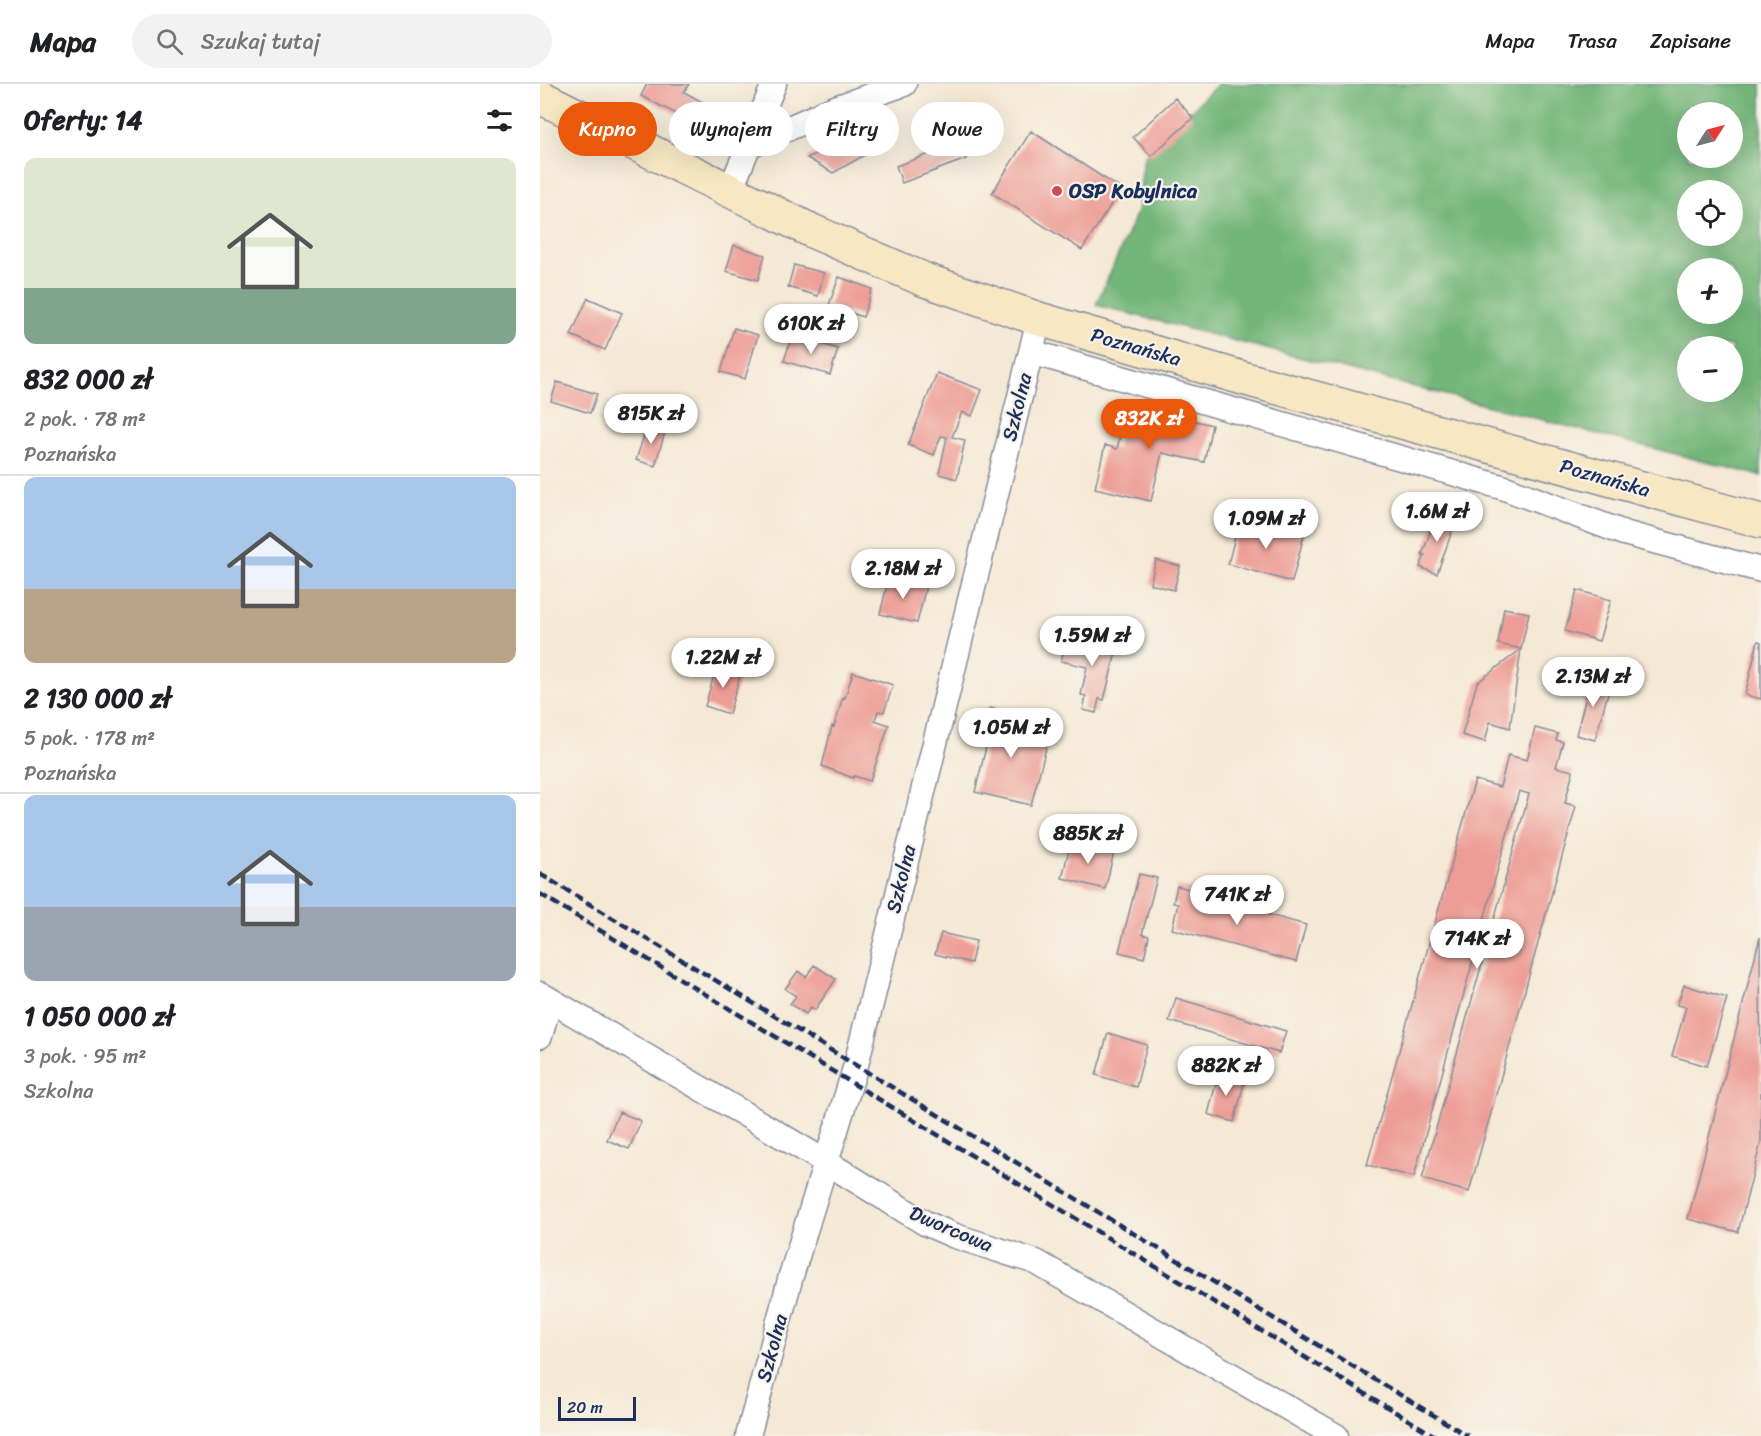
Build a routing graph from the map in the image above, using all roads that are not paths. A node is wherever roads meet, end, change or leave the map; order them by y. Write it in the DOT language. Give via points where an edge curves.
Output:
graph roads {
  1 [pos="774,84"];
  2 [pos="904,84"];
  3 [pos="540,97"];
  4 [pos="767,102"];
  5 [pos="793,126"];
  6 [pos="745,156"];
  7 [pos="730,191"];
  8 [pos="1039,319"];
  9 [pos="1031,352"];
  10 [pos="1246,379"];
  11 [pos="1238,410"];
  12 [pos="1761,521"];
  13 [pos="1761,570"];
  14 [pos="545,997"];
  15 [pos="540,1036"];
  16 [pos="826,1162"];
  17 [pos="748,1436"];
  18 [pos="1335,1436"];
  1 -- 4 [label="street"];
  2 -- 5 [label="street"];
  3 -- 7 [label="main road, Poznańska"];
  6 -- 7 [label="street"];
  7 -- 8 [label="main road, Poznańska" via="883,263"];
  8 -- 9 [label="street, Szkolna"];
  8 -- 10 [label="main road, Poznańska"];
  9 -- 11 [label="street"];
  9 -- 16 [label="street, Szkolna" via="856,1065"];
  10 -- 11 [label="street"];
  10 -- 12 [label="main road, Poznańska"];
  11 -- 13 [label="street" via="1505,488 1624,533"];
  14 -- 15 [label="street"];
  14 -- 16 [label="street, Dworcowa"];
  16 -- 17 [label="street, Szkolna"];
  16 -- 18 [label="street, Dworcowa" via="925,1223 1036,1262"];
}
